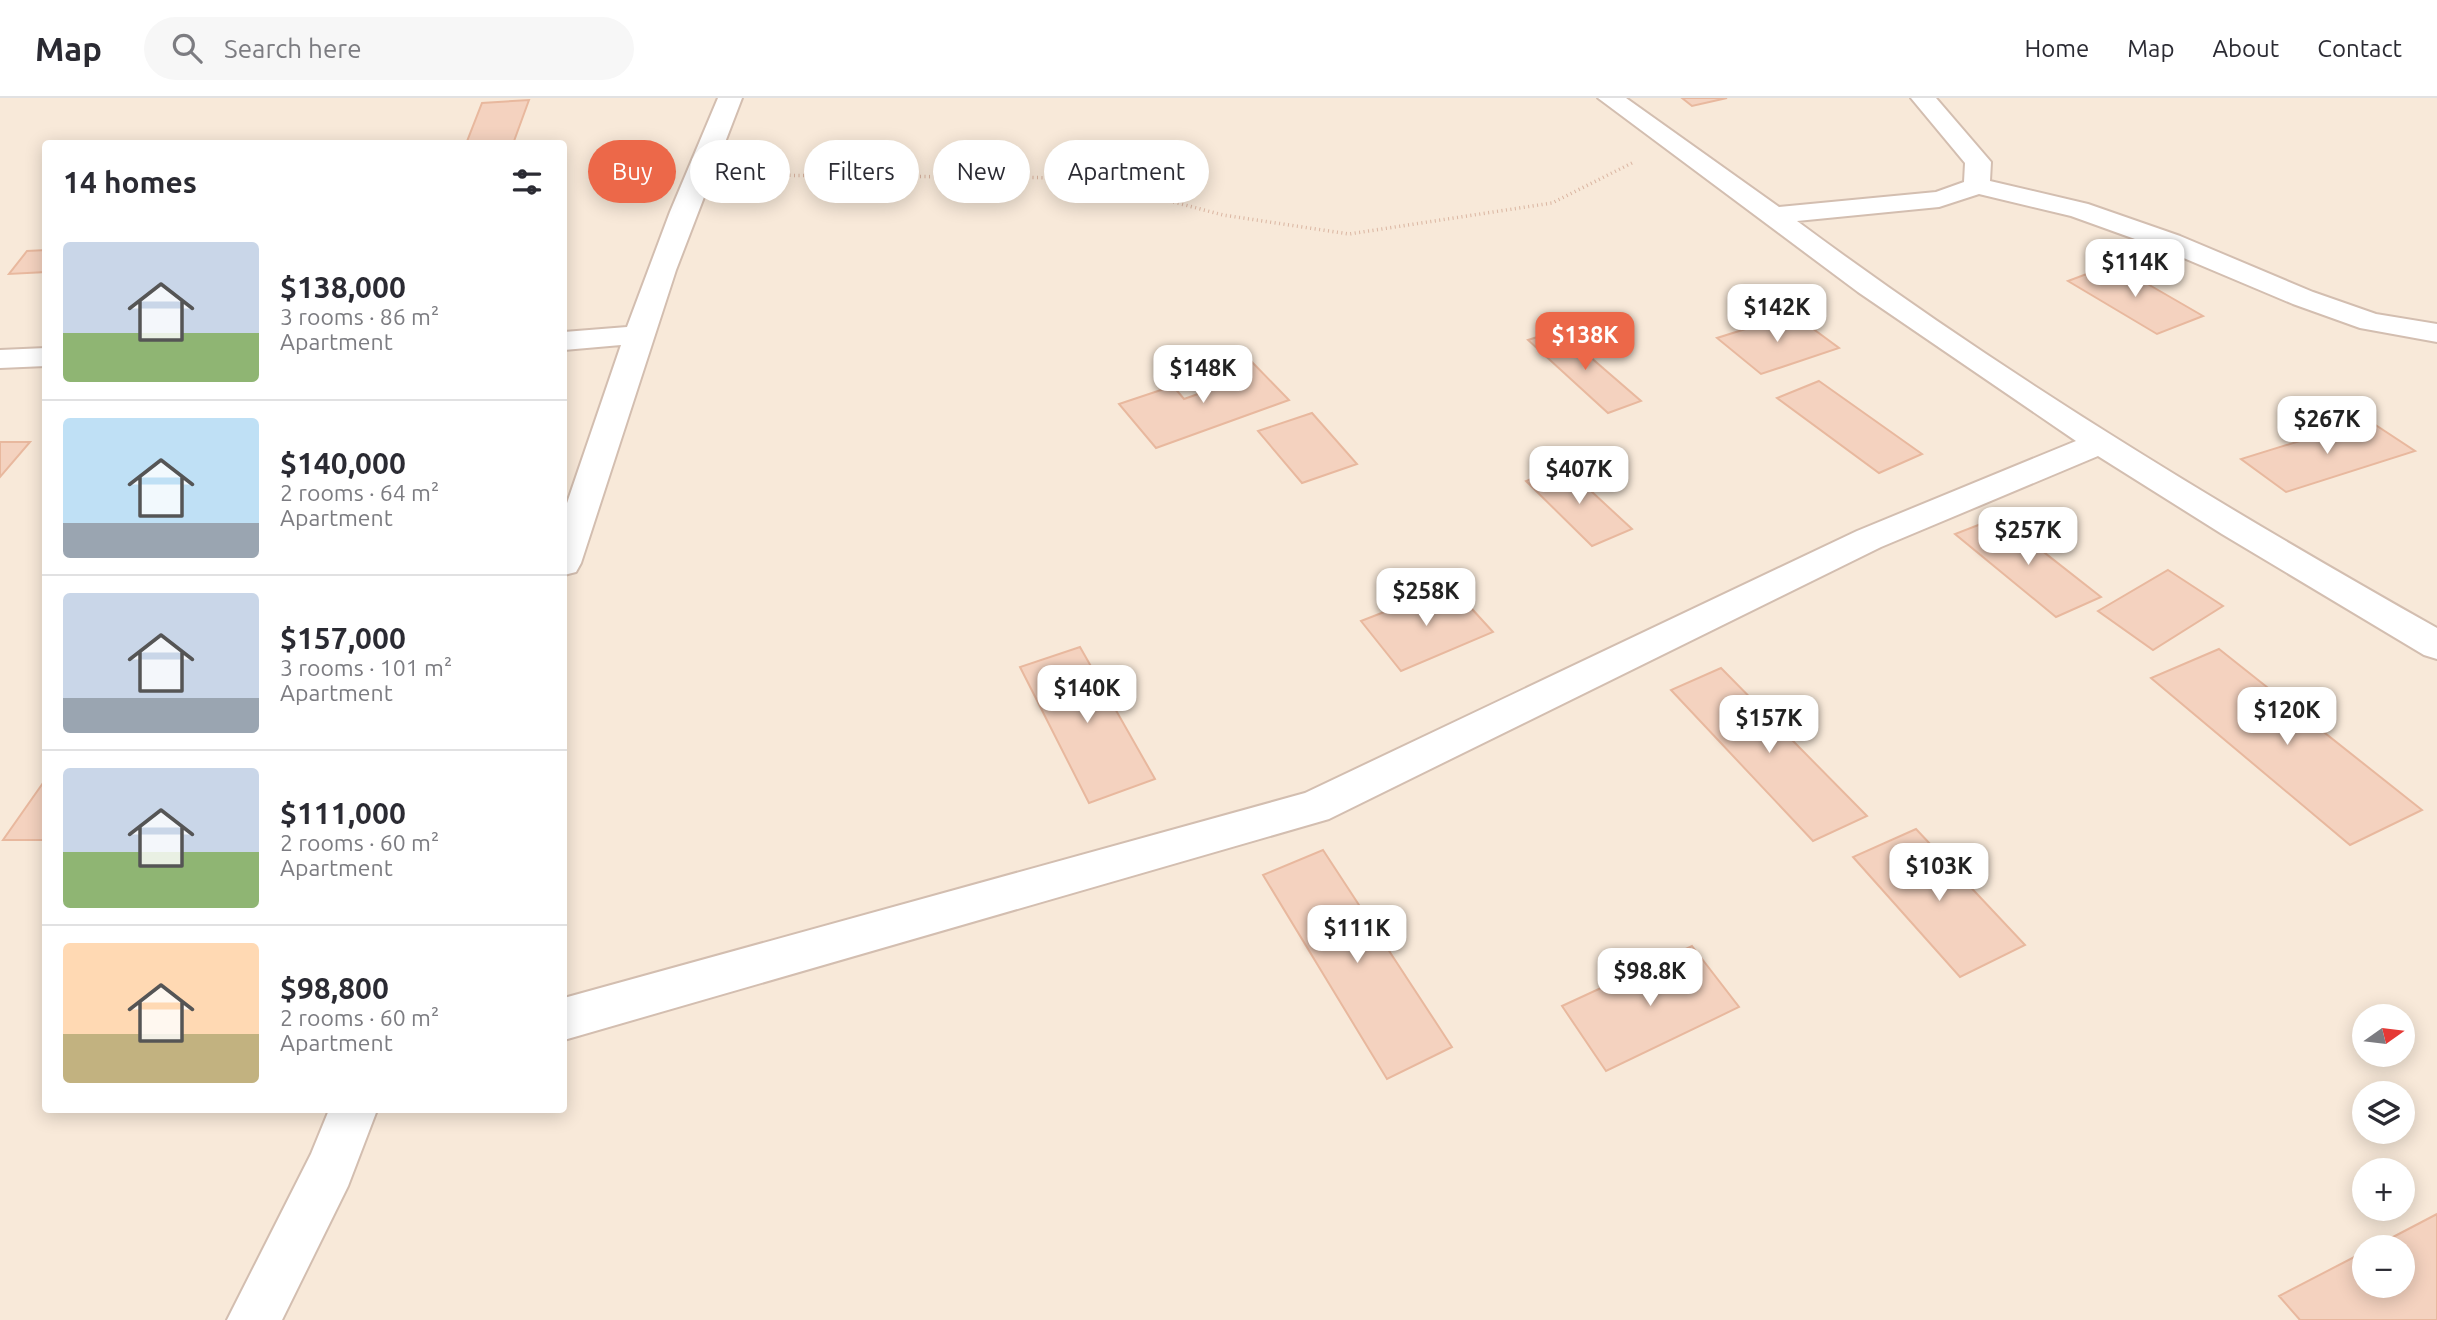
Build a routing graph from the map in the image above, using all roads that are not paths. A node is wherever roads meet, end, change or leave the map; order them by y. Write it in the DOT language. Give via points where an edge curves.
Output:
graph roads {
  1 [pos="730,98"];
  2 [pos="1610,98"];
  3 [pos="1923,98"];
  4 [pos="1977,186"];
  5 [pos="1774,215"];
  6 [pos="2437,333"];
  7 [pos="638,335"];
  8 [pos="567,341"];
  9 [pos="42,357"];
  10 [pos="0,359"];
  11 [pos="2100,443"];
  12 [pos="567,554"];
  13 [pos="2437,645"];
  14 [pos="567,1018"];
  15 [pos="353,1113"];
  16 [pos="254,1320"];
  1 -- 7 [label="street"];
  2 -- 5 [label="street" via="1677,141"];
  3 -- 4 [label="street" via="1978,162"];
  4 -- 5 [label="street" via="1939,199"];
  4 -- 6 [label="street" via="2092,215 2371,322"];
  5 -- 11 [label="street" via="1904,312"];
  7 -- 8 [label="street"];
  7 -- 12 [label="street"];
  9 -- 10 [label="street"];
  11 -- 13 [label="street"];
  11 -- 14 [label="street" via="1869,539 1315,807"];
  15 -- 16 [label="street" via="330,1169"];
}
